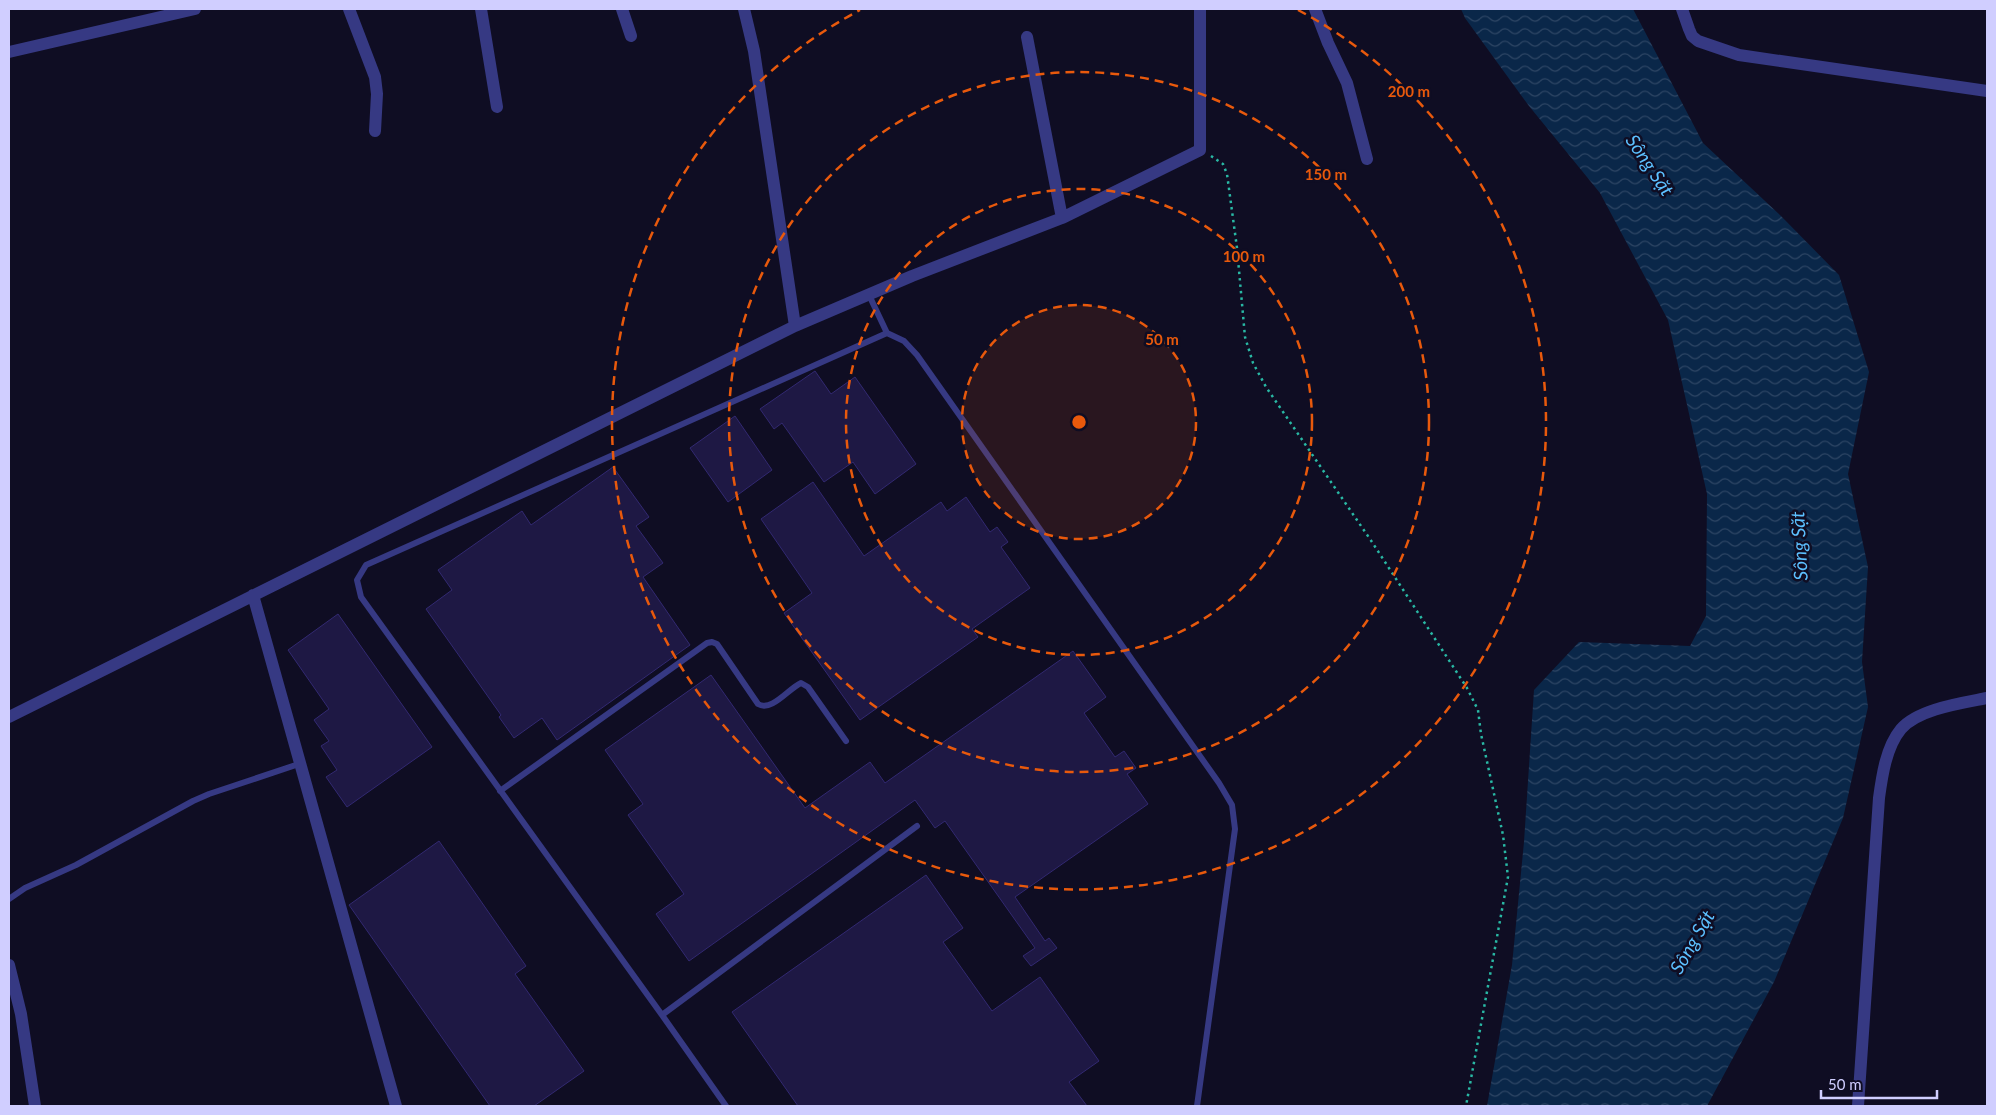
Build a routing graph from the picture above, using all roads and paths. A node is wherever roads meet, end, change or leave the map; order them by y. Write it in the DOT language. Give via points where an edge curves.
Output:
graph roads {
  1 [pos="195,9"];
  2 [pos="349,9"];
  3 [pos="482,9"];
  4 [pos="622,9"];
  5 [pos="744,9"];
  6 [pos="1200,9"];
  7 [pos="1315,9"];
  8 [pos="1682,9"];
  9 [pos="631,36"];
  10 [pos="1027,37"];
  11 [pos="9,52"];
  12 [pos="1987,91"];
  13 [pos="497,107"];
  14 [pos="375,131"];
  15 [pos="1200,150"];
  16 [pos="1366,159"];
  17 [pos="1062,218"];
  18 [pos="869,295"];
  19 [pos="795,326"];
  20 [pos="887,333"];
  21 [pos="253,595"];
  22 [pos="1987,698"];
  23 [pos="9,717"];
  24 [pos="846,741"];
  25 [pos="299,764"];
  26 [pos="500,790"];
  27 [pos="917,826"];
  28 [pos="9,900"];
  29 [pos="9,965"];
  30 [pos="662,1015"];
  31 [pos="35,1106"];
  32 [pos="396,1106"];
  33 [pos="726,1106"];
  34 [pos="1197,1106"];
  35 [pos="1466,1106"];
  36 [pos="1858,1106"];
  1 -- 11 [label="street"];
  2 -- 14 [label="street" via="375,78"];
  3 -- 13 [label="street"];
  4 -- 9 [label="street"];
  5 -- 19 [label="street" via="754,52"];
  6 -- 15 [label="street"];
  7 -- 16 [label="street" via="1347,83"];
  8 -- 12 [label="street" via="1692,36 1730,53"];
  10 -- 17 [label="street"];
  15 -- 17 [label="street"];
  15 -- 35 [label="path" via="1223,164 1227,174 1245,337 1253,363 1478,710 1503,835 1508,878"];
  17 -- 18 [label="street"];
  18 -- 19 [label="street"];
  18 -- 20 [label="lane"];
  19 -- 21 [label="street"];
  20 -- 26 [label="lane" via="366,565 358,580 361,597"];
  20 -- 34 [label="lane" via="904,341 917,355 1219,782 1232,805 1235,829"];
  21 -- 23 [label="street"];
  21 -- 25 [label="street"];
  22 -- 36 [label="street" via="1939,709 1909,721 1900,730 1887,759 1879,798"];
  24 -- 26 [label="lane" via="808,687 801,683 769,706 758,704 717,644 712,642 706,643"];
  25 -- 28 [label="lane" via="193,801 76,865 25,888"];
  25 -- 32 [label="street"];
  26 -- 30 [label="lane"];
  27 -- 30 [label="lane"];
  29 -- 31 [label="street"];
  30 -- 33 [label="lane"];
}
